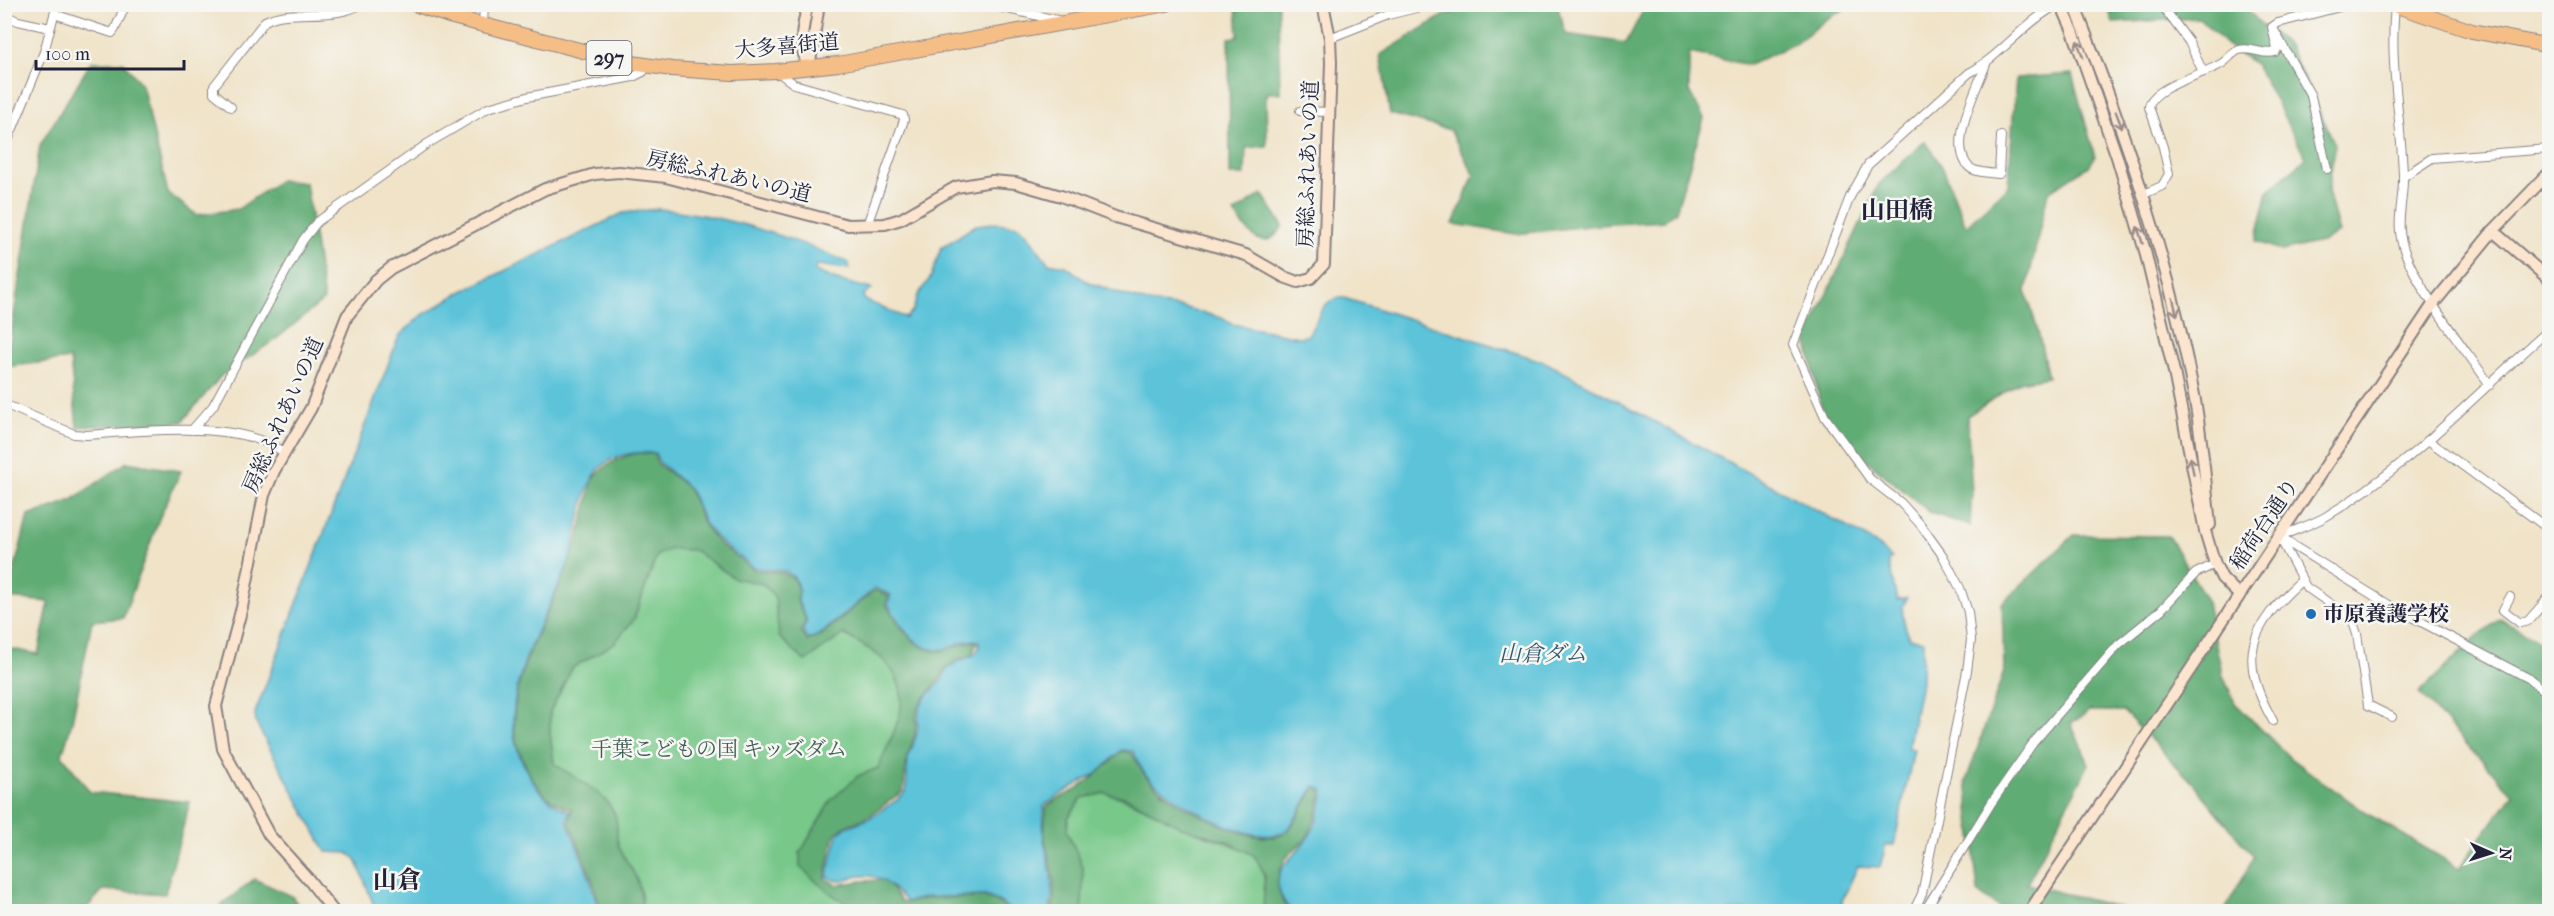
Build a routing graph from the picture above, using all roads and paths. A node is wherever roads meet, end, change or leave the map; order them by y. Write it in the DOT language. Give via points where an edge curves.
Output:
graph roads {
  1 [pos="57,4"];
  2 [pos="126,4"];
  3 [pos="362,4"];
  4 [pos="414,4"];
  5 [pos="484,4"];
  6 [pos="808,4"];
  7 [pos="819,4"];
  8 [pos="985,4"];
  9 [pos="1167,4"];
  10 [pos="1323,4"];
  11 [pos="1432,4"];
  12 [pos="2060,4"];
  13 [pos="2074,4"];
  14 [pos="2351,4"];
  15 [pos="2162,5"];
  16 [pos="2393,5"];
  17 [pos="54,14"];
  18 [pos="4,15"];
  19 [pos="1068,23"];
  20 [pos="483,25"];
  21 [pos="2272,27"];
  22 [pos="50,28"];
  23 [pos="1330,38"];
  24 [pos="2550,46"];
  25 [pos="1986,64"];
  26 [pos="648,66"];
  27 [pos="809,68"];
  28 [pos="776,71"];
  29 [pos="2203,72"];
  30 [pos="231,107"];
  31 [pos="1300,111"];
  32 [pos="1330,112"];
  33 [pos="9,124"];
  34 [pos="2001,136"];
  35 [pos="2550,149"];
  36 [pos="4,150"];
  37 [pos="2327,168"];
  38 [pos="2550,172"];
  39 [pos="2403,177"];
  40 [pos="2144,194"];
  41 [pos="867,225"];
  42 [pos="2493,231"];
  43 [pos="2165,267"];
  44 [pos="2150,271"];
  45 [pos="2550,280"];
  46 [pos="2434,303"];
  47 [pos="2550,329"];
  48 [pos="2490,384"];
  49 [pos="4,404"];
  50 [pos="192,430"];
  51 [pos="2428,440"];
  52 [pos="285,453"];
  53 [pos="2550,530"];
  54 [pos="2279,537"];
  55 [pos="2215,564"];
  56 [pos="2302,580"];
  57 [pos="2239,595"];
  58 [pos="2550,596"];
  59 [pos="2510,597"];
  60 [pos="2550,695"];
  61 [pos="2392,717"];
  62 [pos="2273,721"];
  63 [pos="334,912"];
  64 [pos="1913,912"];
  65 [pos="1924,912"];
  66 [pos="2029,912"];
  1 -- 17 [label="street"];
  2 -- 17 [label="street" via="112,33"];
  3 -- 30 [label="street" via="333,14 275,16 265,21 214,86 214,93"];
  4 -- 20 [label="highway, 大多喜街道 / 297"];
  5 -- 20 [label="street"];
  6 -- 27 [label="street" via="802,55"];
  7 -- 27 [label="street"];
  8 -- 19 [label="street"];
  9 -- 19 [label="highway, 大多喜街道 / 297"];
  10 -- 23 [label="street, 房総ふれあいの道"];
  11 -- 23 [label="street" via="1388,15"];
  12 -- 25 [label="street" via="2034,20"];
  44 -- 12 [label="street, one-way" via="2117,157"];
  13 -- 40 [label="street, one-way"];
  14 -- 21 [label="street"];
  15 -- 29 [label="street" via="2189,42"];
  16 -- 24 [label="highway" via="2472,31"];
  16 -- 39 [label="street"];
  17 -- 22 [label="street"];
  18 -- 22 [label="street"];
  19 -- 27 [label="highway, 大多喜街道 / 297"];
  20 -- 26 [label="highway, 大多喜街道 / 297"];
  21 -- 29 [label="street" via="2275,52 2236,50 2224,63"];
  21 -- 37 [label="street" via="2311,96"];
  22 -- 33 [label="street" via="44,52"];
  23 -- 32 [label="street, 房総ふれあいの道"];
  25 -- 34 [label="street" via="1961,135 1961,150 1968,166 1999,174"];
  25 -- 64 [label="street" via="1969,73 1868,165 1850,197 1793,345 1825,417 1870,479 1920,524 1954,576 1968,612 1971,640 1967,671 1922,894"];
  26 -- 28 [label="highway, 大多喜街道 / 297" via="732,73"];
  26 -- 50 [label="street" via="633,77 488,108 427,144 317,222 303,240 213,406"];
  27 -- 28 [label="highway, 大多喜街道 / 297"];
  28 -- 41 [label="street" via="794,84 903,115"];
  29 -- 40 [label="street" via="2158,94 2149,103 2169,174 2162,186"];
  31 -- 32 [label="street"];
  32 -- 41 [label="street, 房総ふれあいの道" via="1324,264 1311,278 1298,282 1246,255 1016,183 992,181 956,187 900,219"];
  33 -- 36 [label="street"];
  35 -- 39 [label="street" via="2432,158"];
  38 -- 42 [label="street, 稲荷台通り"];
  39 -- 46 [label="street" via="2398,229 2418,280"];
  40 -- 43 [label="street"];
  41 -- 52 [label="street, 房総ふれあいの道" via="848,225 644,173 595,174 545,189 391,268 376,280 347,316 311,408"];
  42 -- 45 [label="street"];
  42 -- 46 [label="street, 稲荷台通り"];
  43 -- 44 [label="street"];
  43 -- 55 [label="street, one-way" via="2196,409"];
  55 -- 44 [label="street, one-way"];
  46 -- 48 [label="street"];
  46 -- 54 [label="street, 稲荷台通り"];
  47 -- 48 [label="street"];
  48 -- 51 [label="street"];
  49 -- 50 [label="street" via="74,434"];
  50 -- 52 [label="street" via="250,436"];
  51 -- 53 [label="street"];
  51 -- 54 [label="street" via="2384,477 2324,517"];
  52 -- 63 [label="street, 房総ふれあいの道" via="264,495 242,607 216,706 218,729 233,771 269,835"];
  54 -- 56 [label="street"];
  54 -- 57 [label="street, 稲荷台通り"];
  54 -- 60 [label="street" via="2389,605 2530,679"];
  55 -- 57 [label="street" via="2222,579"];
  55 -- 65 [label="street" via="2196,573 2161,610 2118,645 2033,743"];
  56 -- 61 [label="street" via="2352,619 2368,705"];
  56 -- 62 [label="street" via="2281,600 2256,634 2252,656 2256,683"];
  57 -- 66 [label="street, 稲荷台通り"];
  58 -- 59 [label="street" via="2528,621 2520,623 2504,610"];
}
